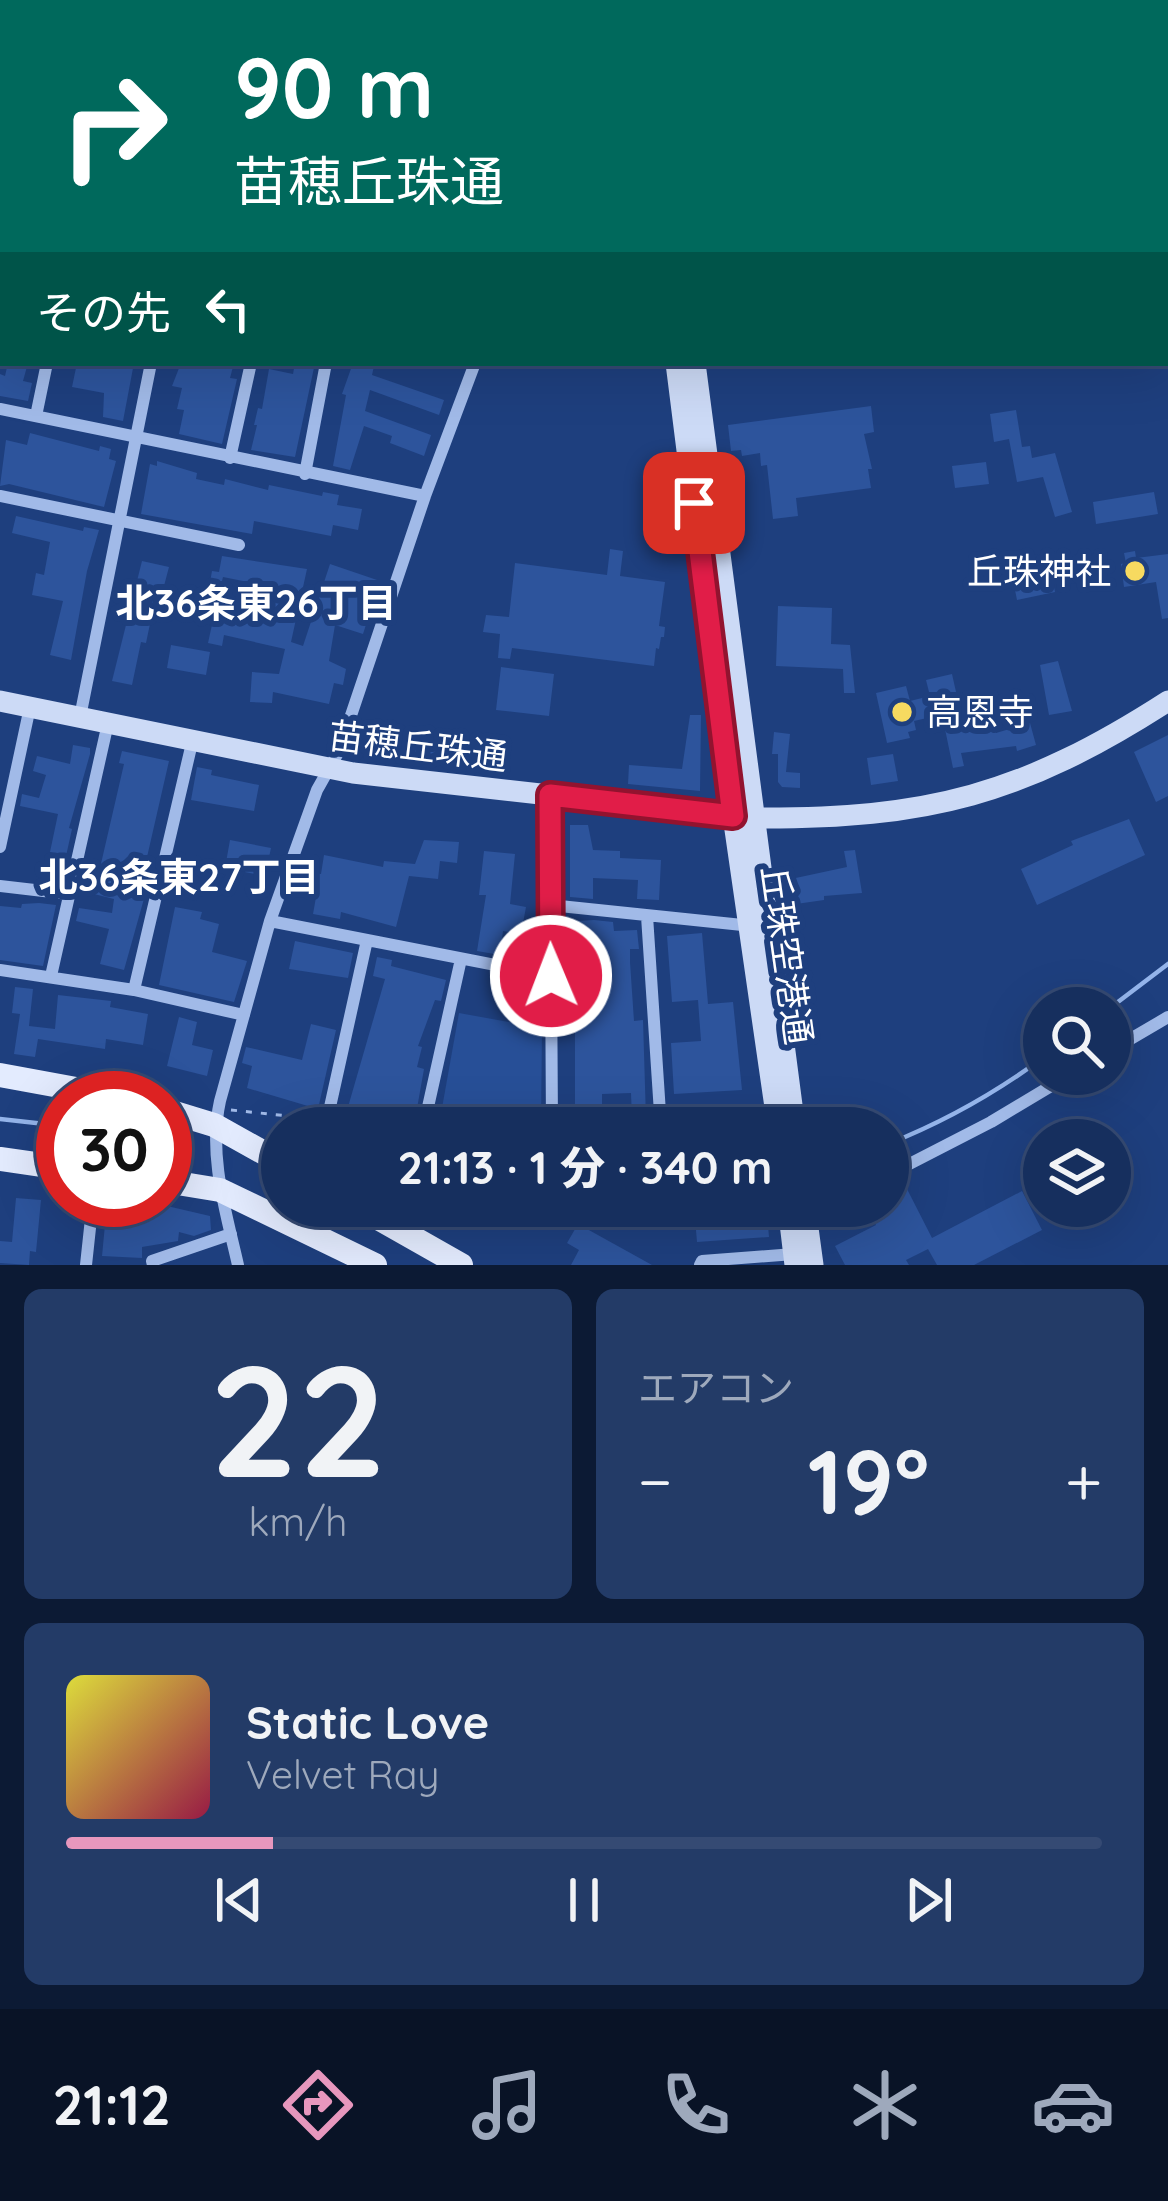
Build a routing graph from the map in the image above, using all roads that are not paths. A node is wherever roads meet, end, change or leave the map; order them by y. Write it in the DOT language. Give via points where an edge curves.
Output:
graph roads {
  1 [pos="46,366"];
  2 [pos="151,366"];
  3 [pos="250,366"];
  4 [pos="325,366"];
  5 [pos="474,366"];
  6 [pos="676,366"];
  7 [pos="695,366"];
  8 [pos="0,409"];
  9 [pos="36,416"];
  10 [pos="136,437"];
  11 [pos="230,458"];
  12 [pos="305,474"];
  13 [pos="0,496"];
  14 [pos="424,496"];
  15 [pos="120,520"];
  16 [pos="239,545"];
  17 [pos="0,701"];
  18 [pos="1168,701"];
  19 [pos="30,707"];
  20 [pos="80,717"];
  21 [pos="108,722"];
  22 [pos="191,743"];
  23 [pos="329,769"];
  24 [pos="550,795"];
  25 [pos="744,817"];
  26 [pos="0,847"];
  27 [pos="0,886"];
  28 [pos="69,894"];
  29 [pos="550,905"];
  30 [pos="647,916"];
  31 [pos="269,921"];
  32 [pos="760,926"];
  33 [pos="367,940"];
  34 [pos="461,959"];
  35 [pos="0,970"];
  36 [pos="51,976"];
  37 [pos="551,976"];
  38 [pos="134,990"];
  39 [pos="244,1015"];
  40 [pos="1168,1017"];
  41 [pos="1131,1039"];
  42 [pos="0,1075"];
  43 [pos="36,1082"];
  44 [pos="1036,1095"];
  45 [pos="330,1107"];
  46 [pos="428,1107"];
  47 [pos="552,1107"];
  48 [pos="660,1107"];
  49 [pos="776,1107"];
  50 [pos="791,1107"];
  51 [pos="192,1113"];
  52 [pos="222,1117"];
  53 [pos="261,1147"];
  54 [pos="0,1159"];
  55 [pos="36,1164"];
  56 [pos="909,1164"];
  57 [pos="192,1185"];
  58 [pos="220,1190"];
  59 [pos="90,1227"];
  60 [pos="394,1227"];
  61 [pos="798,1227"];
  62 [pos="231,1234"];
  63 [pos="801,1261"];
  64 [pos="86,1265"];
  65 [pos="153,1265"];
  66 [pos="238,1265"];
  67 [pos="375,1265"];
  68 [pos="461,1265"];
  69 [pos="700,1265"];
  1 -- 9 [label="street"];
  2 -- 10 [label="street"];
  3 -- 11 [label="street"];
  4 -- 12 [label="street"];
  5 -- 14 [label="street"];
  6 -- 25 [label="main road, 丘珠空港通"];
  7 -- 25 [label="main road, 丘珠空港通"];
  8 -- 9 [label="street"];
  9 -- 10 [label="street"];
  10 -- 11 [label="street"];
  10 -- 15 [label="street"];
  11 -- 12 [label="street"];
  12 -- 14 [label="street"];
  13 -- 15 [label="street"];
  14 -- 23 [label="street"];
  15 -- 16 [label="street"];
  15 -- 20 [label="street"];
  17 -- 19 [label="main road, 苗穂丘珠通"];
  18 -- 25 [label="main road, 苗穂丘珠通" via="1045,772 974,796 862,817"];
  19 -- 20 [label="main road, 苗穂丘珠通"];
  19 -- 26 [label="street"];
  20 -- 21 [label="main road, 苗穂丘珠通"];
  21 -- 22 [label="main road, 苗穂丘珠通"];
  21 -- 28 [label="street"];
  22 -- 23 [label="main road, 苗穂丘珠通"];
  22 -- 38 [label="street"];
  23 -- 24 [label="main road, 苗穂丘珠通"];
  23 -- 31 [label="street"];
  24 -- 25 [label="main road, 苗穂丘珠通"];
  24 -- 29 [label="street"];
  25 -- 32 [label="main road, 丘珠空港通"];
  27 -- 28 [label="street"];
  28 -- 36 [label="street"];
  29 -- 30 [label="street"];
  29 -- 37 [label="street"];
  30 -- 32 [label="street"];
  30 -- 48 [label="street"];
  31 -- 33 [label="street"];
  31 -- 39 [label="street"];
  32 -- 49 [label="main road, 丘珠空港通"];
  32 -- 50 [label="main road, 丘珠空港通"];
  33 -- 34 [label="street"];
  33 -- 45 [label="street"];
  34 -- 37 [label="street"];
  34 -- 46 [label="street"];
  35 -- 36 [label="street"];
  36 -- 38 [label="street"];
  37 -- 47 [label="street"];
  38 -- 39 [label="street"];
  39 -- 52 [label="street"];
  40 -- 41 [label="street"];
  42 -- 43 [label="main road"];
  44 -- 56 [label="street"];
  51 -- 52 [label="main road"];
  52 -- 53 [label="main road"];
  52 -- 58 [label="street"];
  54 -- 55 [label="main road"];
  57 -- 58 [label="main road"];
  58 -- 62 [label="street"];
  58 -- 67 [label="main road"];
  59 -- 64 [label="street"];
  60 -- 68 [label="main road"];
  61 -- 63 [label="main road"];
  62 -- 65 [label="street"];
  62 -- 66 [label="street"];
  63 -- 69 [label="street"];
}
